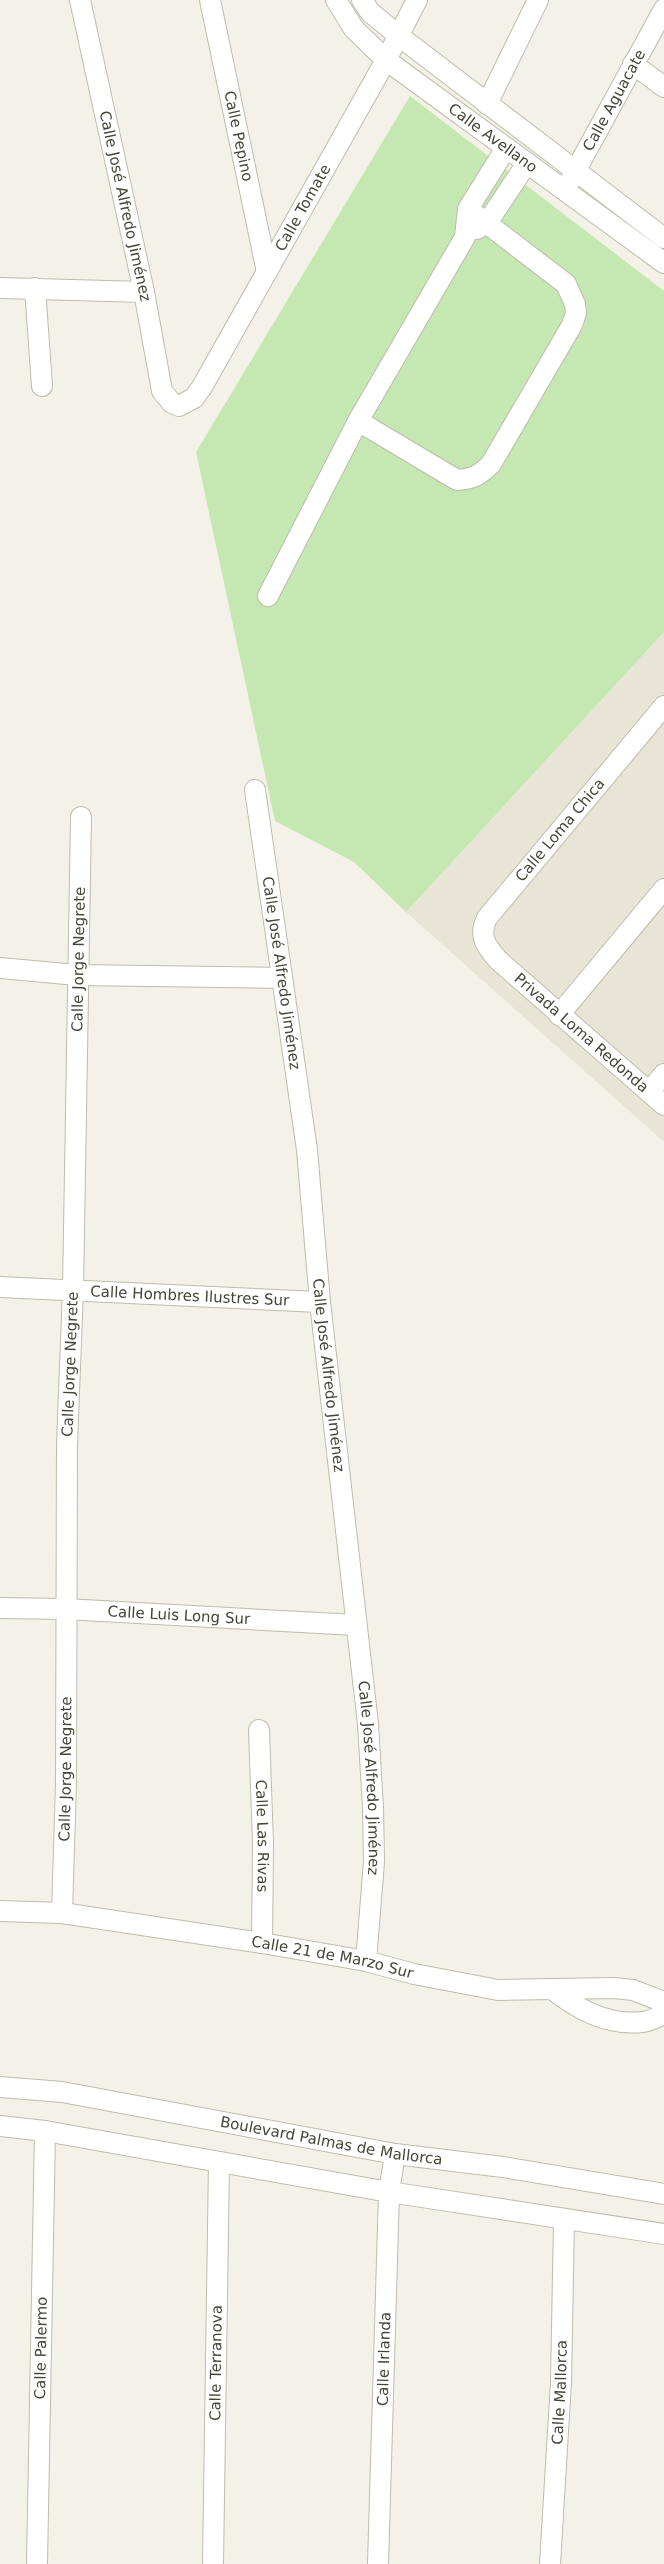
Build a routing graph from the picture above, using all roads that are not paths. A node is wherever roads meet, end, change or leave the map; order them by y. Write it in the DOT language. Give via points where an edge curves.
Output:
graph roads {
  1 [pos="80,0"];
  2 [pos="210,0"];
  3 [pos="336,0"];
  4 [pos="362,0"];
  5 [pos="417,0"];
  6 [pos="538,0"];
  7 [pos="664,9"];
  8 [pos="399,36"];
  9 [pos="386,60"];
  10 [pos="633,64"];
  11 [pos="664,87"];
  12 [pos="487,104"];
  13 [pos="506,148"];
  14 [pos="527,163"];
  15 [pos="575,170"];
  16 [pos="566,190"];
  17 [pos="468,209"];
  18 [pos="487,223"];
  19 [pos="465,237"];
  20 [pos="664,238"];
  21 [pos="664,263"];
  22 [pos="267,272"];
  23 [pos="0,288"];
  24 [pos="35,288"];
  25 [pos="144,292"];
  26 [pos="42,386"];
  27 [pos="179,406"];
  28 [pos="358,422"];
  29 [pos="268,596"];
  30 [pos="664,706"];
  31 [pos="255,790"];
  32 [pos="81,817"];
  33 [pos="664,889"];
  34 [pos="498,960"];
  35 [pos="0,968"];
  36 [pos="77,975"];
  37 [pos="282,978"];
  38 [pos="559,1015"];
  39 [pos="664,1074"];
  40 [pos="657,1098"];
  41 [pos="0,1287"];
  42 [pos="73,1289"];
  43 [pos="320,1302"];
  44 [pos="0,1608"];
  45 [pos="65,1609"];
  46 [pos="356,1624"];
  47 [pos="259,1730"];
  48 [pos="0,1911"];
  49 [pos="62,1913"];
  50 [pos="262,1943"];
  51 [pos="366,1961"];
  52 [pos="594,1988"];
  53 [pos="552,1989"];
  54 [pos="664,2002"];
  55 [pos="588,2014"];
  56 [pos="664,2014"];
  57 [pos="0,2087"];
  58 [pos="0,2126"];
  59 [pos="45,2131"];
  60 [pos="395,2154"];
  61 [pos="219,2162"];
  62 [pos="389,2192"];
  63 [pos="664,2194"];
  64 [pos="564,2220"];
  65 [pos="664,2234"];
  66 [pos="36,2564"];
  67 [pos="213,2564"];
  68 [pos="378,2564"];
  69 [pos="550,2564"];
  1 -- 25 [label="street, Calle José Alfredo Jiménez"];
  2 -- 22 [label="street, Calle Pepino"];
  3 -- 9 [label="street, Calle Avellano" via="354,28"];
  4 -- 8 [label="street, Calle Avellano" via="370,12"];
  5 -- 8 [label="street, Calle Tomate"];
  6 -- 12 [label="street"];
  7 -- 10 [label="street, Calle Aguacate"];
  8 -- 9 [label="street, Calle Tomate"];
  8 -- 12 [label="street, Calle Avellano"];
  9 -- 13 [label="street, Calle Avellano"];
  9 -- 22 [label="street, Calle Tomate"];
  10 -- 11 [label="street"];
  10 -- 15 [label="street, Calle Aguacate"];
  12 -- 15 [label="street, Calle Avellano"];
  13 -- 14 [label="street, Calle Avellano"];
  13 -- 17 [label="street"];
  14 -- 16 [label="street, Calle Avellano"];
  14 -- 18 [label="street"];
  15 -- 16 [label="street, Calle Aguacate"];
  15 -- 20 [label="street, Calle Avellano"];
  16 -- 21 [label="street, Calle Avellano"];
  17 -- 18 [label="street"];
  17 -- 19 [label="street"];
  18 -- 19 [label="street"];
  18 -- 28 [label="street" via="566,284 576,313 492,464 475,477 457,480"];
  19 -- 28 [label="street"];
  22 -- 27 [label="street, Calle Tomate" via="202,387 194,398"];
  23 -- 24 [label="street"];
  24 -- 25 [label="street"];
  24 -- 26 [label="street"];
  25 -- 27 [label="street, Calle José Alfredo Jiménez" via="162,391"];
  28 -- 29 [label="street"];
  30 -- 34 [label="street, Calle Loma Chica" via="487,918 482,938"];
  31 -- 37 [label="street, Calle José Alfredo Jiménez"];
  32 -- 36 [label="street, Calle Jorge Negrete"];
  33 -- 38 [label="street"];
  34 -- 38 [label="street, Privada Loma Redonda"];
  35 -- 36 [label="street"];
  36 -- 37 [label="street"];
  36 -- 42 [label="street, Calle Jorge Negrete"];
  37 -- 43 [label="street, Calle José Alfredo Jiménez" via="307,1150"];
  38 -- 40 [label="street, Privada Loma Redonda"];
  39 -- 40 [label="street"];
  41 -- 42 [label="street, Calle Hombres Ilustres Sur"];
  42 -- 43 [label="street, Calle Hombres Ilustres Sur"];
  42 -- 45 [label="street, Calle Jorge Negrete"];
  43 -- 46 [label="street, Calle José Alfredo Jiménez"];
  44 -- 45 [label="street, Calle Luis Long Sur"];
  45 -- 46 [label="street, Calle Luis Long Sur"];
  45 -- 49 [label="street, Calle Jorge Negrete" via="66,1783"];
  46 -- 51 [label="street, Calle José Alfredo Jiménez" via="368,1724 373,1808 374,1862"];
  47 -- 50 [label="street, Calle Las Rivas"];
  48 -- 49 [label="street, Calle 21 de Marzo Sur"];
  49 -- 50 [label="street, Calle 21 de Marzo Sur"];
  50 -- 51 [label="street, Calle 21 de Marzo Sur"];
  51 -- 53 [label="street, Calle 21 de Marzo Sur" via="498,1990"];
  52 -- 53 [label="street, Calle 21 de Marzo Sur"];
  52 -- 54 [label="street, Calle 21 de Marzo Sur" via="633,1990"];
  52 -- 55 [label="street"];
  53 -- 55 [label="street" via="572,2006"];
  55 -- 56 [label="street" via="643,2022"];
  57 -- 60 [label="street, Boulevard Palmas de Mallorca" via="62,2092"];
  58 -- 59 [label="street"];
  59 -- 61 [label="street"];
  59 -- 66 [label="street, Calle Palermo"];
  60 -- 62 [label="street, Calle Irlanda"];
  60 -- 63 [label="street, Boulevard Palmas de Mallorca" via="503,2167"];
  61 -- 62 [label="street"];
  61 -- 67 [label="street, Calle Terranova"];
  62 -- 64 [label="street"];
  62 -- 68 [label="street, Calle Irlanda"];
  64 -- 65 [label="street"];
  64 -- 69 [label="street, Calle Mallorca" via="561,2382"];
}
